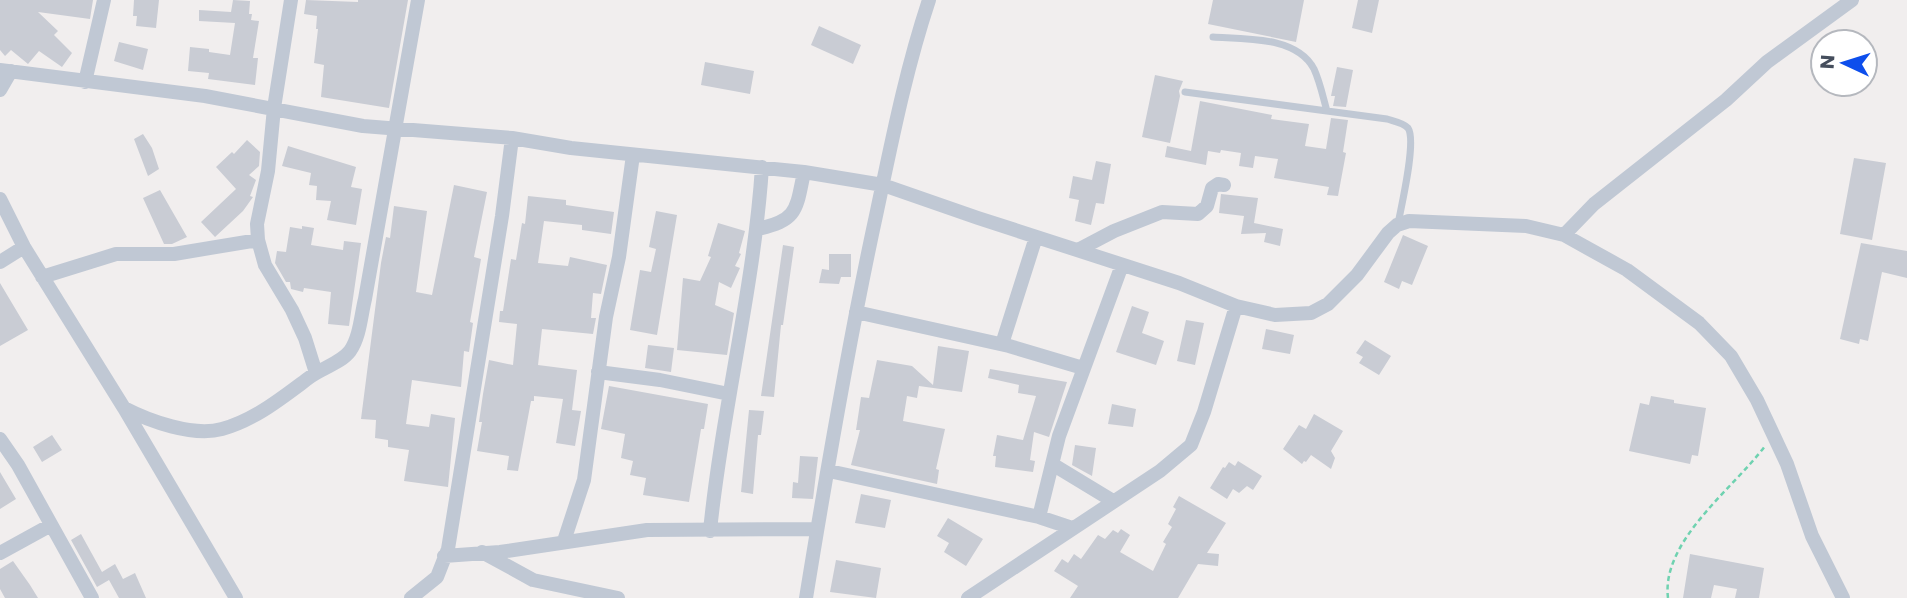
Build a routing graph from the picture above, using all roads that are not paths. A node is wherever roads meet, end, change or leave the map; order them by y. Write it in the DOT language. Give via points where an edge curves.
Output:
graph roads {
  1 [pos="104,0"];
  2 [pos="290,0"];
  3 [pos="418,0"];
  4 [pos="929,0"];
  5 [pos="1852,0"];
  6 [pos="1213,37"];
  7 [pos="5,71"];
  8 [pos="85,82"];
  9 [pos="0,90"];
  10 [pos="1185,92"];
  11 [pos="274,108"];
  12 [pos="1327,111"];
  13 [pos="397,129"];
  14 [pos="512,138"];
  15 [pos="633,155"];
  16 [pos="762,167"];
  17 [pos="804,172"];
  18 [pos="883,185"];
  19 [pos="1224,185"];
  20 [pos="0,199"];
  21 [pos="1397,225"];
  22 [pos="758,229"];
  23 [pos="1564,235"];
  24 [pos="1036,237"];
  25 [pos="258,240"];
  26 [pos="24,247"];
  27 [pos="1078,250"];
  28 [pos="0,262"];
  29 [pos="1122,265"];
  30 [pos="42,277"];
  31 [pos="1236,306"];
  32 [pos="856,312"];
  33 [pos="1002,344"];
  34 [pos="1083,368"];
  35 [pos="598,372"];
  36 [pos="316,373"];
  37 [pos="729,394"];
  38 [pos="124,408"];
  39 [pos="0,439"];
  40 [pos="1052,464"];
  41 [pos="829,471"];
  42 [pos="1113,501"];
  43 [pos="1040,517"];
  44 [pos="51,525"];
  45 [pos="1072,528"];
  46 [pos="817,529"];
  47 [pos="710,531"];
  48 [pos="564,541"];
  49 [pos="482,552"];
  50 [pos="0,553"];
  51 [pos="444,556"];
  52 [pos="92,598"];
  53 [pos="236,598"];
  54 [pos="411,598"];
  55 [pos="618,598"];
  56 [pos="806,598"];
  57 [pos="968,598"];
  58 [pos="1843,598"];
  1 -- 8 [label="street"];
  2 -- 11 [label="street"];
  3 -- 13 [label="street"];
  4 -- 18 [label="street" via="906,75"];
  5 -- 23 [label="street" via="1767,62 1727,100 1594,204"];
  6 -- 12 [label="lane" via="1277,43 1302,55 1312,66"];
  7 -- 8 [label="street"];
  7 -- 9 [label="street"];
  8 -- 11 [label="street"];
  10 -- 12 [label="lane"];
  11 -- 13 [label="street"];
  11 -- 25 [label="street"];
  12 -- 21 [label="lane" via="1387,119 1409,131 1410,157"];
  13 -- 14 [label="street"];
  13 -- 36 [label="street" via="355,340 341,359"];
  14 -- 15 [label="street"];
  14 -- 51 [label="street" via="460,481"];
  15 -- 16 [label="street"];
  15 -- 35 [label="street"];
  16 -- 17 [label="street"];
  16 -- 22 [label="street"];
  17 -- 18 [label="street"];
  17 -- 22 [label="street" via="792,214 785,222"];
  18 -- 24 [label="street"];
  18 -- 32 [label="street"];
  19 -- 27 [label="street" via="1212,188 1207,206 1198,214 1163,212"];
  20 -- 26 [label="street"];
  21 -- 23 [label="street" via="1409,221 1494,224"];
  21 -- 31 [label="street" via="1338,295 1311,313 1275,315"];
  22 -- 37 [label="street"];
  23 -- 58 [label="street" via="1627,270 1699,323 1731,356 1787,464 1812,536"];
  24 -- 27 [label="street"];
  24 -- 33 [label="street"];
  25 -- 30 [label="street" via="174,254 116,254"];
  25 -- 36 [label="street" via="265,265 305,338"];
  26 -- 28 [label="street"];
  26 -- 30 [label="street"];
  27 -- 29 [label="street"];
  29 -- 31 [label="street"];
  29 -- 34 [label="street"];
  30 -- 38 [label="street"];
  31 -- 42 [label="street" via="1191,445"];
  32 -- 33 [label="street"];
  32 -- 41 [label="street"];
  33 -- 34 [label="street"];
  34 -- 40 [label="street"];
  35 -- 37 [label="street"];
  35 -- 48 [label="street" via="584,480"];
  36 -- 38 [label="street" via="247,420 220,430 149,421"];
  37 -- 47 [label="street"];
  38 -- 53 [label="street"];
  39 -- 44 [label="street"];
  40 -- 42 [label="street"];
  40 -- 43 [label="street"];
  41 -- 43 [label="street"];
  41 -- 46 [label="street"];
  42 -- 45 [label="street"];
  43 -- 45 [label="street"];
  44 -- 50 [label="street"];
  44 -- 52 [label="street"];
  45 -- 57 [label="street"];
  46 -- 47 [label="street"];
  46 -- 56 [label="street"];
  47 -- 48 [label="street" via="647,530"];
  48 -- 49 [label="street"];
  49 -- 51 [label="street"];
  49 -- 55 [label="street" via="533,580"];
  51 -- 54 [label="street" via="437,577"];
}
